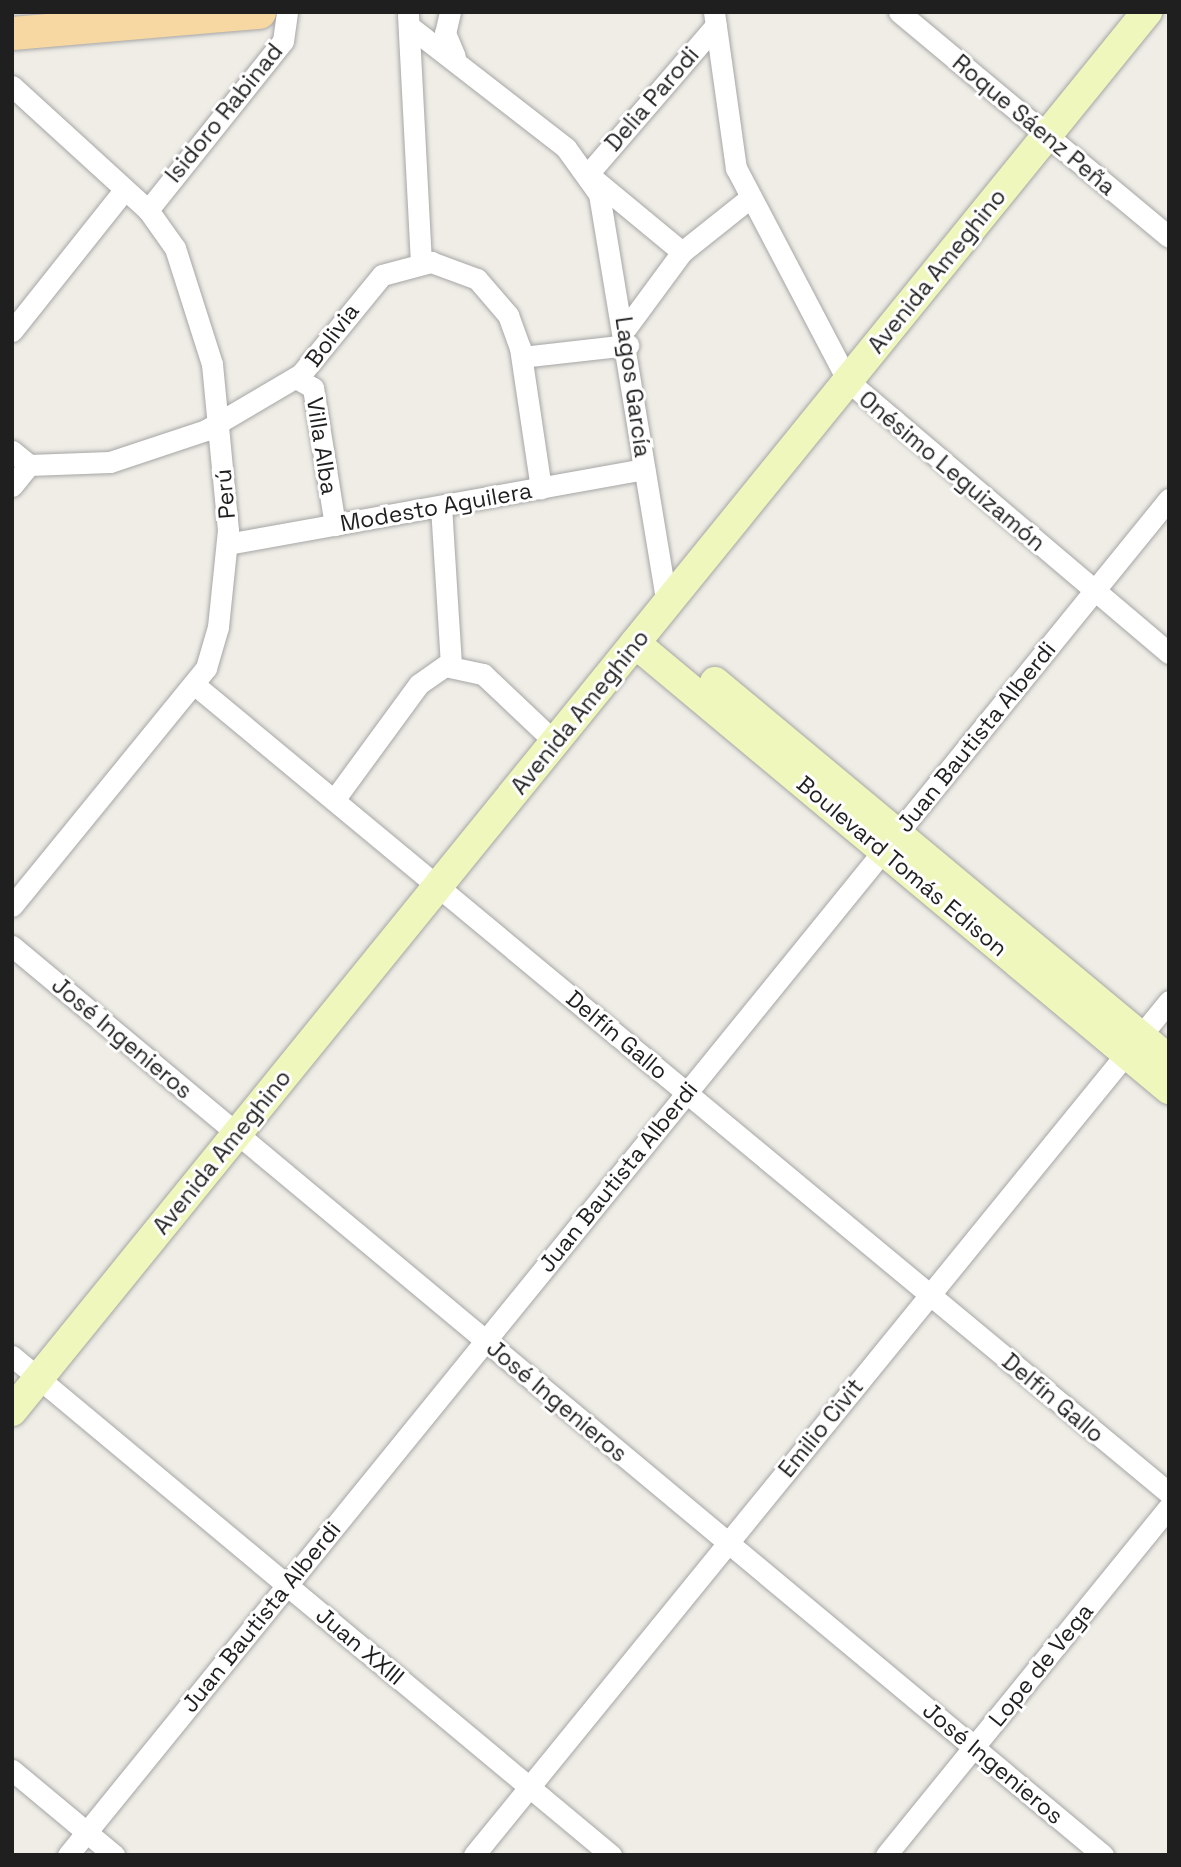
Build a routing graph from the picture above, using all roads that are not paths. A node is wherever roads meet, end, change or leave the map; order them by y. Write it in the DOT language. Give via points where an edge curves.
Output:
graph roads {
  1 [pos="259,12"];
  2 [pos="287,12"];
  3 [pos="450,12"];
  4 [pos="899,12"];
  5 [pos="1147,12"];
  6 [pos="24,19"];
  7 [pos="95,19"];
  8 [pos="408,19"];
  9 [pos="715,19"];
  10 [pos="455,56"];
  11 [pos="12,86"];
  12 [pos="1047,136"];
  13 [pos="588,174"];
  14 [pos="125,189"];
  15 [pos="750,198"];
  16 [pos="148,210"];
  17 [pos="1169,237"];
  18 [pos="682,252"];
  19 [pos="421,262"];
  20 [pos="12,331"];
  21 [pos="627,336"];
  22 [pos="522,357"];
  23 [pos="296,378"];
  24 [pos="848,381"];
  25 [pos="219,423"];
  26 [pos="12,451"];
  27 [pos="29,465"];
  28 [pos="644,469"];
  29 [pos="12,486"];
  30 [pos="541,488"];
  31 [pos="1169,499"];
  32 [pos="441,506"];
  33 [pos="335,525"];
  34 [pos="227,544"];
  35 [pos="1094,591"];
  36 [pos="667,604"];
  37 [pos="642,635"];
  38 [pos="1169,653"];
  39 [pos="452,664"];
  40 [pos="195,685"];
  41 [pos="555,742"];
  42 [pos="334,800"];
  43 [pos="890,842"];
  44 [pos="438,886"];
  45 [pos="12,906"];
  46 [pos="12,946"];
  47 [pos="1169,1000"];
  48 [pos="1133,1044"];
  49 [pos="1169,1060"];
  50 [pos="1169,1088"];
  51 [pos="687,1093"];
  52 [pos="237,1134"];
  53 [pos="930,1295"];
  54 [pos="485,1340"];
  55 [pos="12,1356"];
  56 [pos="39,1378"];
  57 [pos="12,1411"];
  58 [pos="1169,1493"];
  59 [pos="1169,1507"];
  60 [pos="728,1542"];
  61 [pos="287,1585"];
  62 [pos="974,1747"];
  63 [pos="12,1770"];
  64 [pos="529,1787"];
  65 [pos="86,1832"];
  66 [pos="68,1855"];
  67 [pos="114,1855"];
  68 [pos="474,1855"];
  69 [pos="611,1855"];
  70 [pos="886,1855"];
  71 [pos="1103,1855"];
  1 -- 7 [label="main road"];
  2 -- 16 [label="street, Isidoro Rabinad" via="283,41"];
  3 -- 10 [label="street" via="445,33"];
  4 -- 12 [label="street, Roque Sáenz Peña"];
  5 -- 12 [label="main road, Avenida Ameghino"];
  6 -- 7 [label="main road"];
  8 -- 10 [label="street, Lagos García"];
  8 -- 19 [label="street"];
  9 -- 13 [label="street, Delia Parodi"];
  9 -- 15 [label="street, Onésimo Leguizamón" via="730,145"];
  10 -- 13 [label="street, Lagos García"];
  11 -- 14 [label="street, Perú"];
  12 -- 17 [label="street, Roque Sáenz Peña"];
  12 -- 24 [label="main road, Avenida Ameghino"];
  13 -- 18 [label="street, Lagos García"];
  13 -- 21 [label="street, Lagos García" via="606,216"];
  14 -- 16 [label="street, Perú"];
  14 -- 20 [label="street"];
  15 -- 18 [label="street"];
  15 -- 24 [label="street, Onésimo Leguizamón"];
  16 -- 25 [label="street, Perú" via="175,248 195,296"];
  18 -- 21 [label="street"];
  19 -- 22 [label="street" via="459,269 492,292 512,323"];
  19 -- 23 [label="street, Bolivia" via="375,280"];
  21 -- 22 [label="street"];
  21 -- 28 [label="street, Lagos García"];
  22 -- 30 [label="street"];
  23 -- 25 [label="street, Bolivia"];
  23 -- 33 [label="street, Villa Alba" via="313,388"];
  24 -- 35 [label="street, Onésimo Leguizamón"];
  24 -- 36 [label="main road, Avenida Ameghino"];
  25 -- 27 [label="street, Bolivia" via="127,458"];
  25 -- 34 [label="street, Perú"];
  26 -- 27 [label="street"];
  27 -- 29 [label="street"];
  28 -- 30 [label="street, Modesto Aguilera"];
  28 -- 36 [label="street, Lagos García"];
  30 -- 32 [label="street, Modesto Aguilera"];
  31 -- 35 [label="street, Juan Bautista Alberdi"];
  32 -- 33 [label="street, Modesto Aguilera"];
  32 -- 39 [label="street"];
  33 -- 34 [label="street, Modesto Aguilera"];
  34 -- 40 [label="street, Perú" via="216,637"];
  35 -- 38 [label="street, Onésimo Leguizamón"];
  35 -- 43 [label="street, Juan Bautista Alberdi"];
  36 -- 37 [label="main road, Avenida Ameghino"];
  37 -- 41 [label="main road, Avenida Ameghino"];
  37 -- 43 [label="main road, Boulevard Tomás Edison"];
  39 -- 41 [label="street" via="483,674"];
  39 -- 42 [label="street" via="423,679"];
  40 -- 42 [label="street, Delfín Gallo"];
  40 -- 45 [label="street, Perú"];
  41 -- 44 [label="main road, Avenida Ameghino"];
  42 -- 44 [label="street, Delfín Gallo"];
  43 -- 48 [label="main road, Boulevard Tomás Edison"];
  43 -- 51 [label="street, Juan Bautista Alberdi"];
  44 -- 51 [label="street, Delfín Gallo"];
  44 -- 52 [label="main road, Avenida Ameghino"];
  46 -- 52 [label="street, José Ingenieros"];
  47 -- 48 [label="street, Emilio Civit"];
  48 -- 49 [label="main road, Boulevard Tomás Edison"];
  48 -- 50 [label="main road, Boulevard Tomás Edison"];
  48 -- 53 [label="street, Emilio Civit"];
  51 -- 53 [label="street, Delfín Gallo"];
  51 -- 54 [label="street, Juan Bautista Alberdi"];
  52 -- 54 [label="street, José Ingenieros"];
  52 -- 56 [label="main road, Avenida Ameghino"];
  53 -- 58 [label="street, Delfín Gallo"];
  53 -- 60 [label="street, Emilio Civit"];
  54 -- 60 [label="street, José Ingenieros"];
  54 -- 61 [label="street, Juan Bautista Alberdi"];
  55 -- 56 [label="street, Juan XXIII"];
  56 -- 57 [label="main road, Avenida Ameghino"];
  56 -- 61 [label="street, Juan XXIII"];
  59 -- 62 [label="street, Lope de Vega"];
  60 -- 62 [label="street, José Ingenieros"];
  60 -- 64 [label="street, Emilio Civit"];
  61 -- 64 [label="street, Juan XXIII"];
  61 -- 65 [label="street, Juan Bautista Alberdi"];
  62 -- 70 [label="street, Lope de Vega"];
  62 -- 71 [label="street, José Ingenieros"];
  63 -- 65 [label="street"];
  64 -- 68 [label="street, Emilio Civit"];
  64 -- 69 [label="street, Juan XXIII"];
  65 -- 66 [label="street, Juan Bautista Alberdi"];
  65 -- 67 [label="street"];
}
